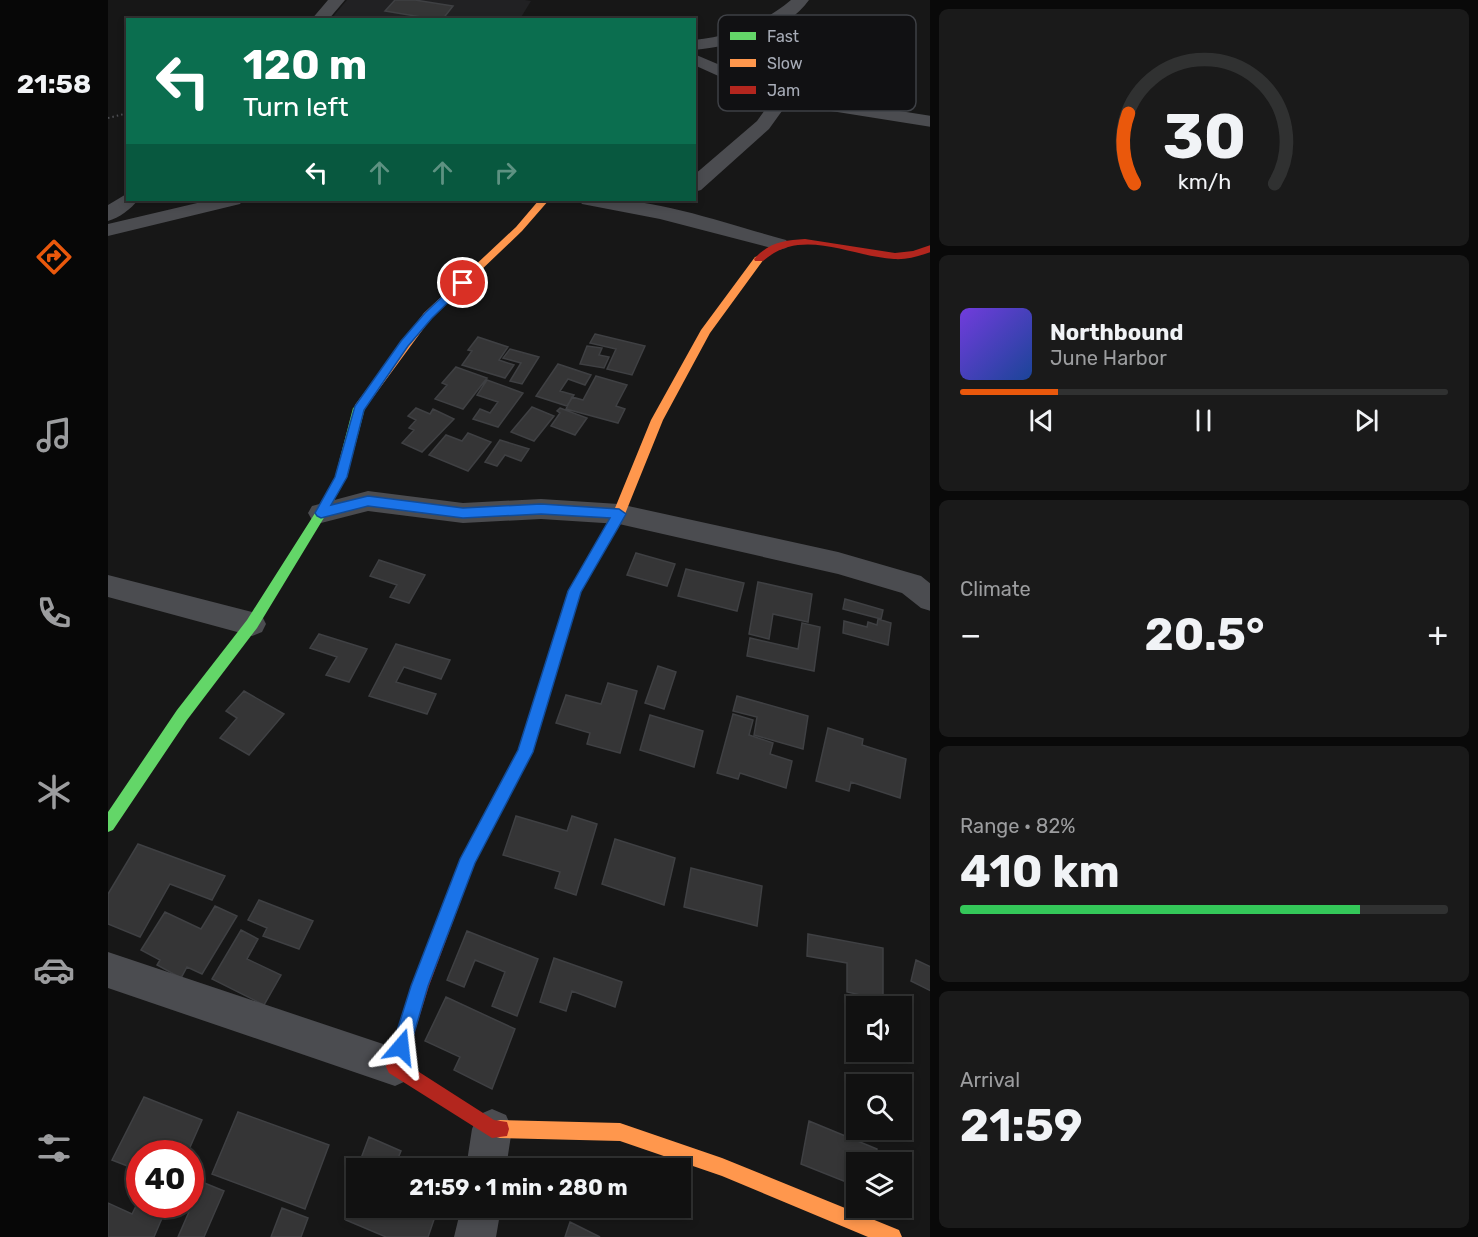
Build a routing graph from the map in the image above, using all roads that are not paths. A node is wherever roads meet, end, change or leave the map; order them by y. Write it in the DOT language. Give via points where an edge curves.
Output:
graph roads {
  1 [pos="337,0"];
  2 [pos="801,0"];
  3 [pos="780,15"];
  4 [pos="321,18"];
  5 [pos="718,41"];
  6 [pos="696,45"];
  7 [pos="696,60"];
  8 [pos="718,70"];
  9 [pos="773,111"];
  10 [pos="862,111"];
  11 [pos="930,122"];
  12 [pos="696,184"];
  13 [pos="126,201"];
  14 [pos="228,201"];
  15 [pos="543,201"];
  16 [pos="595,201"];
  17 [pos="677,201"];
  18 [pos="661,213"];
  19 [pos="108,215"];
  20 [pos="108,230"];
  21 [pos="779,244"];
  22 [pos="930,248"];
  23 [pos="321,513"];
  24 [pos="619,514"];
  25 [pos="108,586"];
  26 [pos="930,600"];
  27 [pos="252,624"];
  28 [pos="108,825"];
  29 [pos="108,970"];
  30 [pos="395,1067"];
  31 [pos="492,1129"];
  32 [pos="488,1158"];
  33 [pos="479,1218"];
  34 [pos="476,1237"];
  35 [pos="892,1237"];
  1 -- 4 [label="street"];
  2 -- 3 [label="street"];
  5 -- 6 [label="street"];
  7 -- 8 [label="street"];
  9 -- 12 [label="street" via="763,125"];
  10 -- 11 [label="street"];
  13 -- 19 [label="street"];
  14 -- 20 [label="street"];
  15 -- 23 [label="street" via="428,315 398,352 359,409 341,477"];
  16 -- 18 [label="street"];
  17 -- 18 [label="street"];
  18 -- 21 [label="street"];
  21 -- 22 [label="street" via="815,242 894,256"];
  21 -- 24 [label="street" via="762,255 705,332 657,420"];
  23 -- 24 [label="street" via="368,501 463,513 541,509"];
  23 -- 27 [label="street"];
  24 -- 26 [label="street" via="838,563 910,584"];
  24 -- 30 [label="street" via="575,591 525,752 468,859 420,986"];
  25 -- 27 [label="street"];
  27 -- 28 [label="street" via="182,715"];
  29 -- 30 [label="street"];
  30 -- 31 [label="street"];
  31 -- 32 [label="street"];
  31 -- 35 [label="street" via="620,1132 722,1167"];
  33 -- 34 [label="street"];
}
